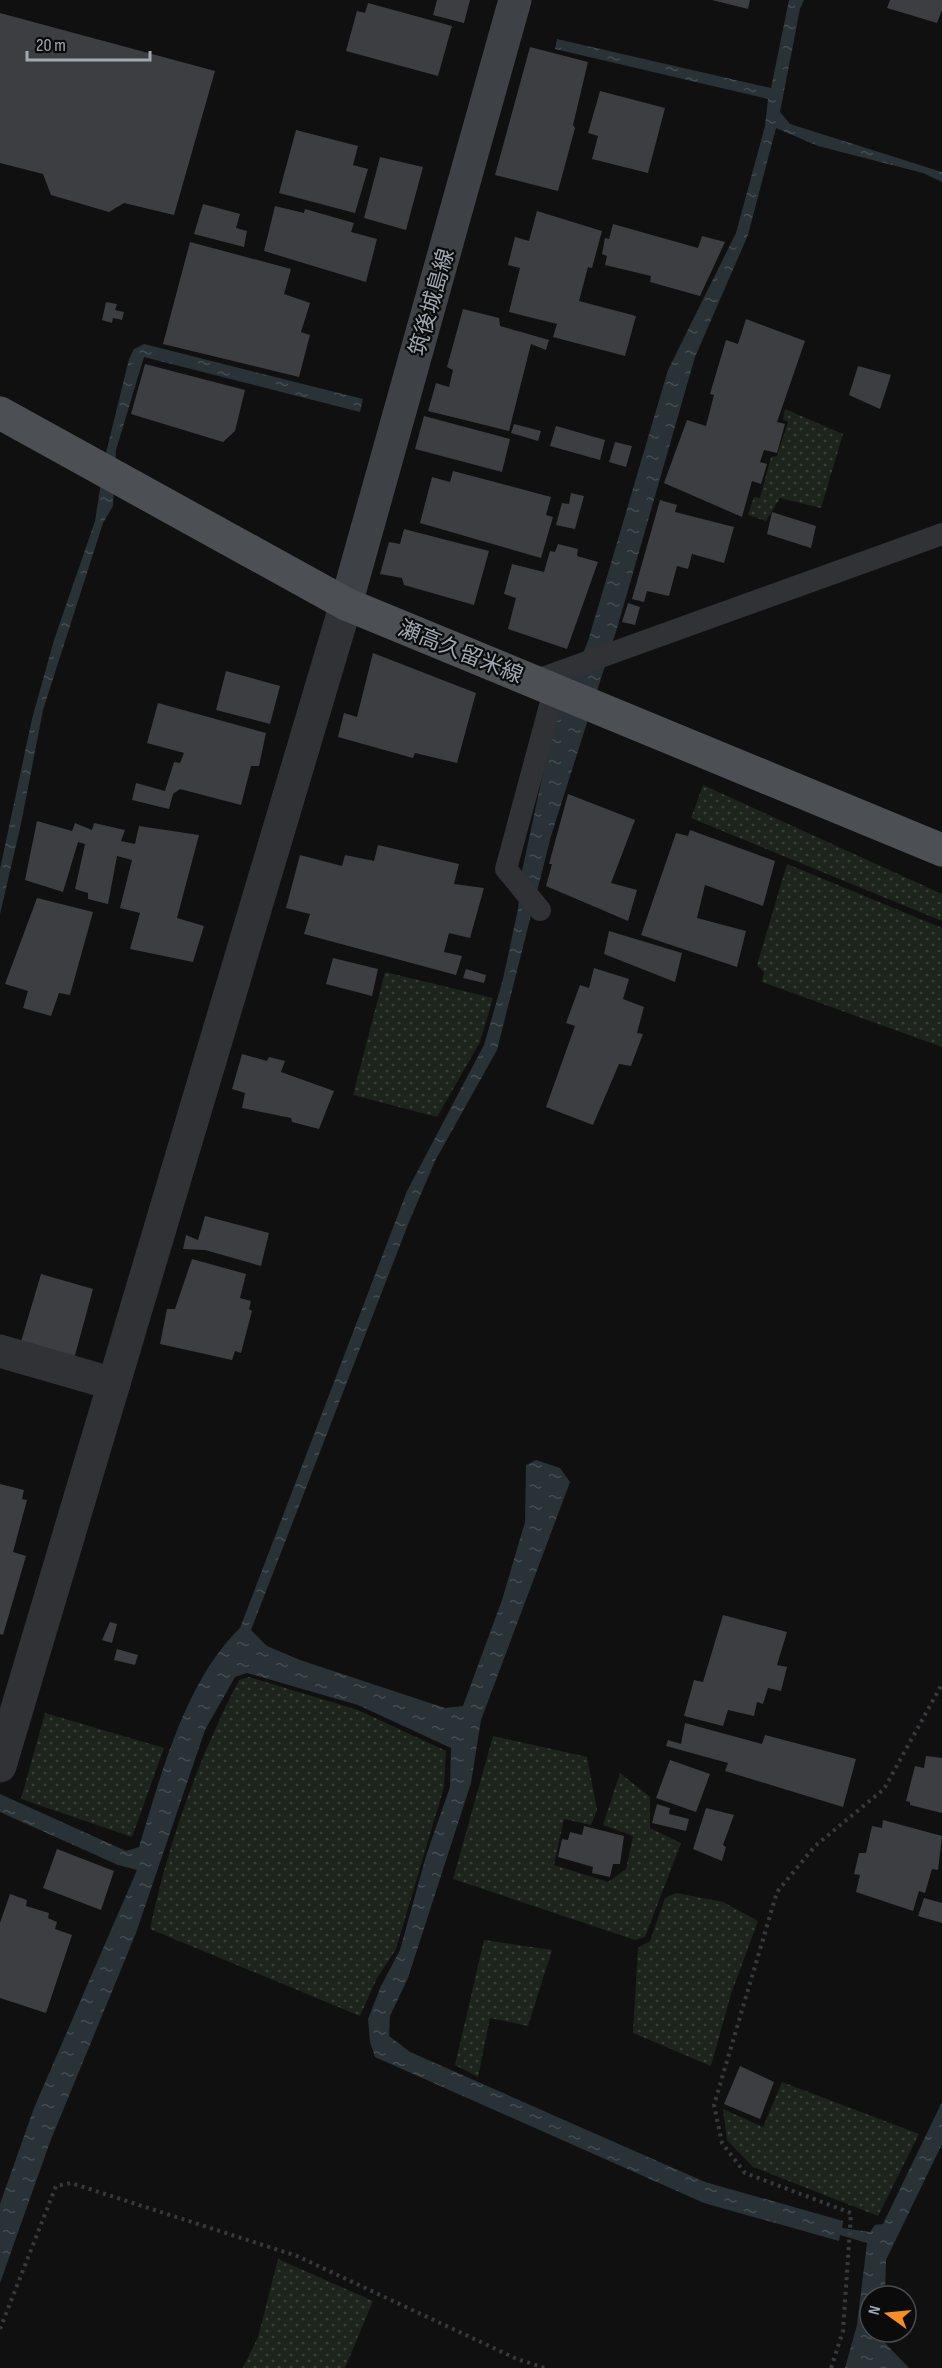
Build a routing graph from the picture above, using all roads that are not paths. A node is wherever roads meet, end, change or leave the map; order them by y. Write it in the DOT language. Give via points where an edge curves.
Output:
graph roads {
  1 [pos="515,0"];
  2 [pos="0,413"];
  3 [pos="942,534"];
  4 [pos="346,604"];
  5 [pos="544,686"];
  6 [pos="942,850"];
  7 [pos="540,910"];
  8 [pos="0,1351"];
  9 [pos="114,1384"];
  10 [pos="0,1766"];
  1 -- 4 [label="main road, 筑後城島線"];
  2 -- 4 [label="main road, 瀬高久留米線"];
  3 -- 5 [label="lane"];
  4 -- 5 [label="main road, 瀬高久留米線"];
  4 -- 9 [label="street"];
  5 -- 6 [label="main road, 瀬高久留米線"];
  5 -- 7 [label="lane" via="506,869"];
  8 -- 9 [label="street"];
  9 -- 10 [label="street"];
}
